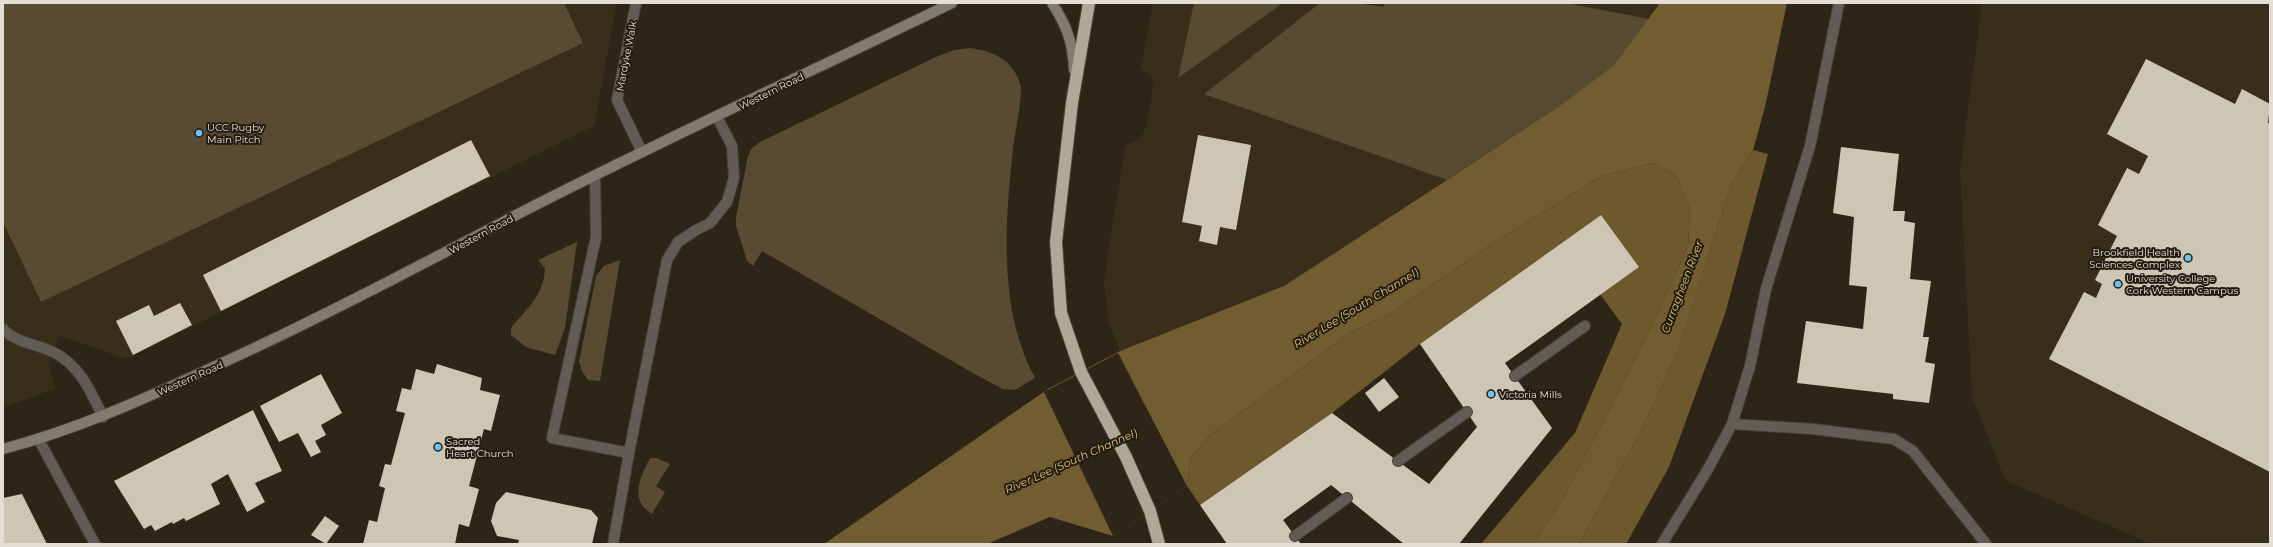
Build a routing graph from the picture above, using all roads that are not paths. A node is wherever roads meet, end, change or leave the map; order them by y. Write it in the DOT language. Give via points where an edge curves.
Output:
graph roads {
  1 [pos="636,3"];
  2 [pos="952,3"];
  3 [pos="1052,3"];
  4 [pos="1089,3"];
  5 [pos="1839,3"];
  6 [pos="1075,82"];
  7 [pos="717,117"];
  8 [pos="642,152"];
  9 [pos="595,176"];
  10 [pos="1585,326"];
  11 [pos="3,329"];
  12 [pos="1515,376"];
  13 [pos="1467,412"];
  14 [pos="103,417"];
  15 [pos="1732,424"];
  16 [pos="39,440"];
  17 [pos="3,449"];
  18 [pos="629,453"];
  19 [pos="1398,462"];
  20 [pos="1347,498"];
  21 [pos="1295,536"];
  22 [pos="95,544"];
  23 [pos="613,544"];
  24 [pos="1159,544"];
  25 [pos="1662,544"];
  26 [pos="1986,544"];
  1 -- 8 [label="street, Mardyke Walk" via="617,100"];
  2 -- 7 [label="main road, Western Road"];
  3 -- 6 [label="main road" via="1066,26 1073,52"];
  4 -- 6 [label="highway"];
  5 -- 15 [label="street" via="1810,146 1766,289 1750,366"];
  6 -- 24 [label="highway" via="1056,242 1061,313 1081,372 1126,457 1150,511"];
  7 -- 8 [label="main road, Western Road"];
  7 -- 18 [label="street" via="732,152 734,178 727,202 710,223 678,242 667,260"];
  8 -- 9 [label="main road, Western Road"];
  9 -- 14 [label="main road, Western Road" via="362,296 233,359"];
  9 -- 18 [label="street" via="596,237 552,438"];
  10 -- 12 [label="street"];
  11 -- 14 [label="street" via="16,339 53,352 67,362 87,383"];
  13 -- 19 [label="street"];
  14 -- 16 [label="main road, Western Road"];
  15 -- 25 [label="street" via="1708,470"];
  15 -- 26 [label="street" via="1813,429 1894,439 1913,451 1922,461"];
  16 -- 17 [label="main road, Western Road"];
  16 -- 22 [label="street"];
  18 -- 23 [label="street"];
  20 -- 21 [label="street"];
}
